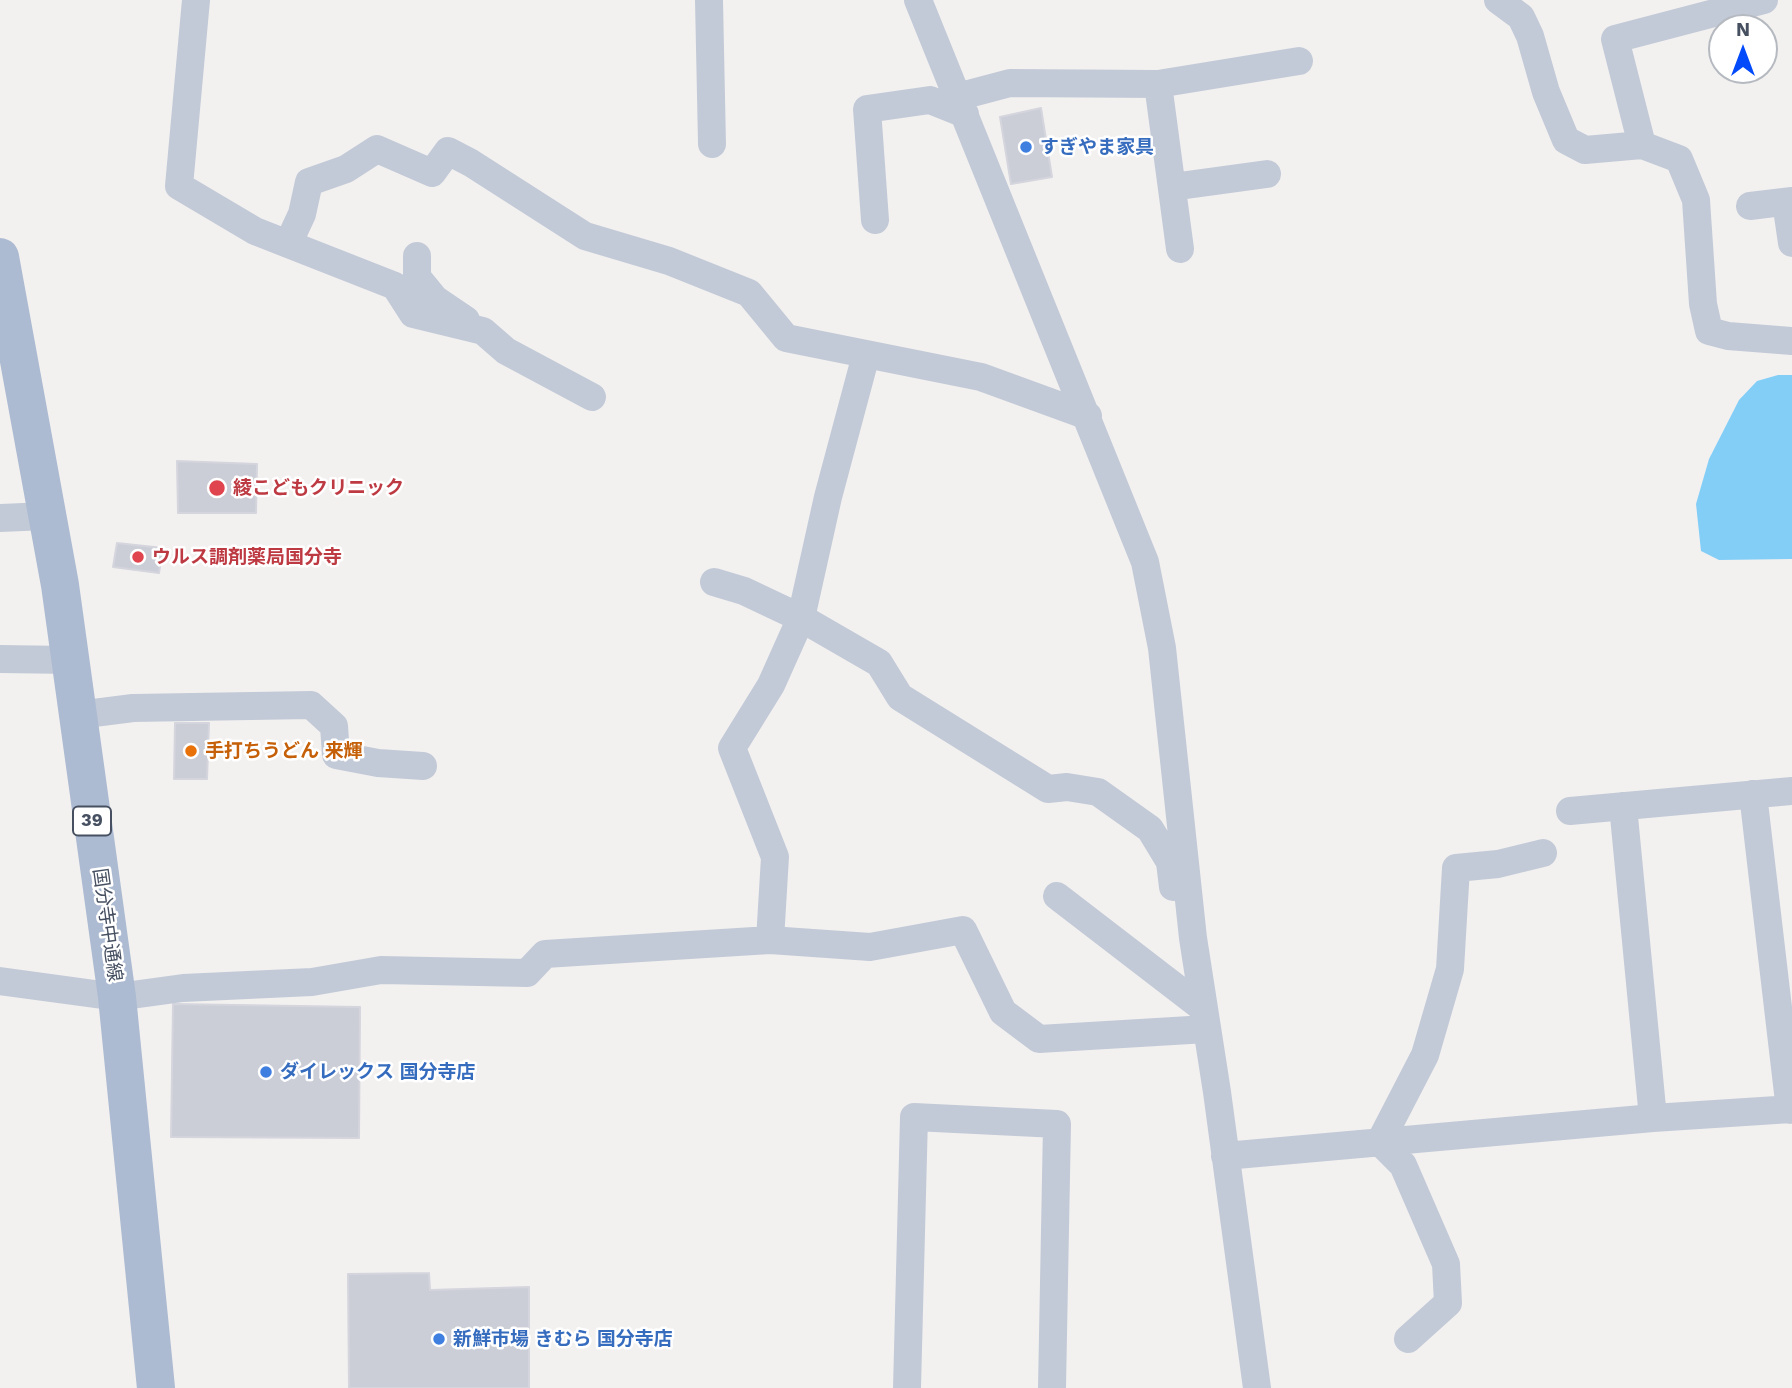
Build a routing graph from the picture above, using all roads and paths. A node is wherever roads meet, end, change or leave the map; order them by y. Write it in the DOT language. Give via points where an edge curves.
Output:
graph roads {
  1 [pos="196,0"];
  2 [pos="709,0"];
  3 [pos="918,0"];
  4 [pos="1498,0"];
  5 [pos="1764,0"];
  6 [pos="1299,61"];
  7 [pos="1158,84"];
  8 [pos="961,105"];
  9 [pos="712,144"];
  10 [pos="1642,145"];
  11 [pos="1267,174"];
  12 [pos="1172,187"];
  13 [pos="1789,202"];
  14 [pos="1749,206"];
  15 [pos="875,220"];
  16 [pos="1792,243"];
  17 [pos="288,244"];
  18 [pos="1180,249"];
  19 [pos="417,256"];
  20 [pos="0,257"];
  21 [pos="483,331"];
  22 [pos="1792,341"];
  23 [pos="866,355"];
  24 [pos="592,397"];
  25 [pos="1088,416"];
  26 [pos="47,516"];
  27 [pos="0,518"];
  28 [pos="714,582"];
  29 [pos="802,618"];
  30 [pos="0,659"];
  31 [pos="70,660"];
  32 [pos="78,715"];
  33 [pos="423,766"];
  34 [pos="1792,791"];
  35 [pos="1753,794"];
  36 [pos="1623,806"];
  37 [pos="1570,811"];
  38 [pos="1543,853"];
  39 [pos="1056,896"];
  40 [pos="1193,938"];
  41 [pos="770,940"];
  42 [pos="0,981"];
  43 [pos="117,997"];
  44 [pos="1206,1019"];
  45 [pos="1791,1110"];
  46 [pos="1653,1118"];
  47 [pos="1380,1142"];
  48 [pos="1225,1156"];
  49 [pos="1408,1339"];
  50 [pos="156,1388"];
  51 [pos="907,1388"];
  52 [pos="1052,1388"];
  53 [pos="1256,1388"];
  1 -- 17 [label="street" via="179,186"];
  2 -- 9 [label="street"];
  3 -- 8 [label="street"];
  4 -- 10 [label="street" via="1521,17 1566,140 1585,150"];
  5 -- 10 [label="street" via="1615,39"];
  6 -- 7 [label="street"];
  7 -- 8 [label="street" via="1010,83"];
  7 -- 12 [label="street"];
  8 -- 15 [label="street" via="930,100 867,109"];
  8 -- 25 [label="street"];
  10 -- 22 [label="street" via="1679,159 1696,200 1703,304 1710,331"];
  11 -- 12 [label="street"];
  12 -- 18 [label="street"];
  13 -- 14 [label="street"];
  13 -- 16 [label="street"];
  17 -- 21 [label="street" via="395,286 413,314"];
  17 -- 23 [label="street" via="310,182 346,169 377,149 432,173 448,151 585,236 669,261 750,293 786,338"];
  19 -- 21 [label="street" via="417,277 435,299"];
  20 -- 26 [label="main road, 国分寺中通線 / 39"];
  21 -- 24 [label="street" via="506,351"];
  23 -- 25 [label="street" via="981,377"];
  23 -- 29 [label="street"];
  25 -- 40 [label="street" via="1145,562 1162,648"];
  26 -- 27 [label="street"];
  26 -- 31 [label="main road, 国分寺中通線 / 39"];
  28 -- 29 [label="street"];
  29 -- 40 [label="street" via="878,663 900,697 1048,789 1098,792 1150,829 1170,862 1178,928"];
  29 -- 41 [label="street" via="771,685 732,748 775,857"];
  30 -- 31 [label="street"];
  31 -- 32 [label="main road, 国分寺中通線 / 39"];
  32 -- 33 [label="street" via="133,708 311,705 334,726 336,755"];
  32 -- 43 [label="main road, 国分寺中通線 / 39"];
  34 -- 35 [label="street"];
  35 -- 36 [label="street"];
  35 -- 45 [label="street"];
  36 -- 37 [label="street"];
  36 -- 46 [label="street"];
  38 -- 47 [label="street" via="1457,868 1450,969 1424,1055"];
  39 -- 44 [label="street"];
  40 -- 44 [label="street"];
  41 -- 43 [label="street" via="545,954 527,973 381,970 312,982 183,988"];
  41 -- 44 [label="street" via="870,947 963,930 1003,1012 1039,1039"];
  42 -- 43 [label="street"];
  43 -- 50 [label="main road, 国分寺中通線 / 39"];
  44 -- 48 [label="street"];
  45 -- 46 [label="street"];
  46 -- 47 [label="street"];
  47 -- 48 [label="street"];
  47 -- 49 [label="street" via="1403,1165 1446,1265 1448,1304"];
  48 -- 53 [label="street"];
  51 -- 52 [label="street" via="914,1117 1057,1124"];
}
